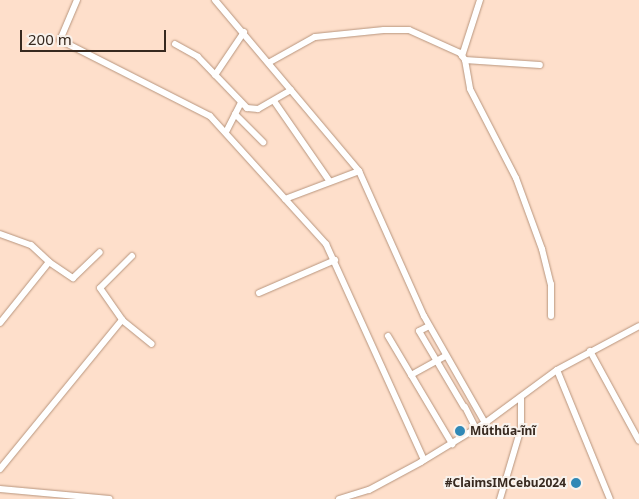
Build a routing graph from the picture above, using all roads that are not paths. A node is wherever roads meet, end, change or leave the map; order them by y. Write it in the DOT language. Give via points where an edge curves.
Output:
graph roads {
  1 [pos="77,0"];
  2 [pos="215,0"];
  3 [pos="480,0"];
  4 [pos="244,32"];
  5 [pos="175,44"];
  6 [pos="464,58"];
  7 [pos="270,62"];
  8 [pos="540,65"];
  9 [pos="214,75"];
  10 [pos="291,90"];
  11 [pos="274,101"];
  12 [pos="241,103"];
  13 [pos="235,114"];
  14 [pos="226,132"];
  15 [pos="263,142"];
  16 [pos="359,171"];
  17 [pos="330,182"];
  18 [pos="285,199"];
  19 [pos="0,234"];
  20 [pos="100,252"];
  21 [pos="132,256"];
  22 [pos="335,260"];
  23 [pos="49,262"];
  24 [pos="259,293"];
  25 [pos="551,316"];
  26 [pos="122,320"];
  27 [pos="0,323"];
  28 [pos="429,326"];
  29 [pos="639,326"];
  30 [pos="388,336"];
  31 [pos="152,344"];
  32 [pos="590,352"];
  33 [pos="445,356"];
  34 [pos="435,361"];
  35 [pos="557,370"];
  36 [pos="411,375"];
  37 [pos="521,397"];
  38 [pos="473,402"];
  39 [pos="464,407"];
  40 [pos="485,423"];
  41 [pos="476,429"];
  42 [pos="639,441"];
  43 [pos="452,444"];
  44 [pos="424,460"];
  45 [pos="0,470"];
  46 [pos="0,489"];
  47 [pos="79,497"];
  48 [pos="110,499"];
  49 [pos="339,499"];
  50 [pos="500,499"];
  51 [pos="610,499"];
  1 -- 14 [label="street" via="60,40 194,104"];
  2 -- 4 [label="street"];
  3 -- 6 [label="street"];
  4 -- 7 [label="street"];
  4 -- 9 [label="street"];
  5 -- 9 [label="street" via="198,57"];
  6 -- 7 [label="street" via="409,30 384,30 315,37"];
  6 -- 8 [label="street"];
  6 -- 25 [label="street" via="470,89 516,178 542,249 551,284"];
  7 -- 10 [label="street"];
  9 -- 12 [label="street"];
  10 -- 11 [label="street"];
  10 -- 16 [label="street"];
  11 -- 12 [label="street" via="252,110"];
  11 -- 17 [label="street"];
  12 -- 13 [label="street"];
  13 -- 14 [label="street"];
  13 -- 15 [label="street"];
  14 -- 18 [label="street"];
  16 -- 17 [label="street"];
  16 -- 28 [label="street"];
  17 -- 18 [label="street"];
  18 -- 22 [label="street" via="326,244"];
  19 -- 23 [label="street" via="31,245"];
  20 -- 23 [label="street" via="73,278"];
  21 -- 26 [label="street" via="100,288"];
  22 -- 24 [label="street"];
  22 -- 44 [label="street"];
  23 -- 27 [label="street"];
  26 -- 31 [label="street"];
  26 -- 45 [label="street"];
  28 -- 33 [label="street"];
  28 -- 34 [label="street" via="419,331"];
  29 -- 32 [label="street"];
  30 -- 36 [label="street"];
  32 -- 35 [label="street"];
  32 -- 42 [label="street"];
  33 -- 34 [label="street"];
  33 -- 38 [label="street"];
  34 -- 36 [label="street"];
  34 -- 39 [label="street"];
  35 -- 37 [label="street"];
  35 -- 51 [label="street"];
  36 -- 43 [label="street"];
  37 -- 40 [label="street"];
  37 -- 50 [label="street" via="516,447"];
  38 -- 39 [label="street"];
  38 -- 40 [label="street"];
  39 -- 41 [label="street"];
  40 -- 41 [label="street"];
  41 -- 43 [label="street"];
  43 -- 44 [label="street"];
  44 -- 49 [label="street" via="369,490"];
  46 -- 47 [label="street"];
  47 -- 48 [label="street"];
}
